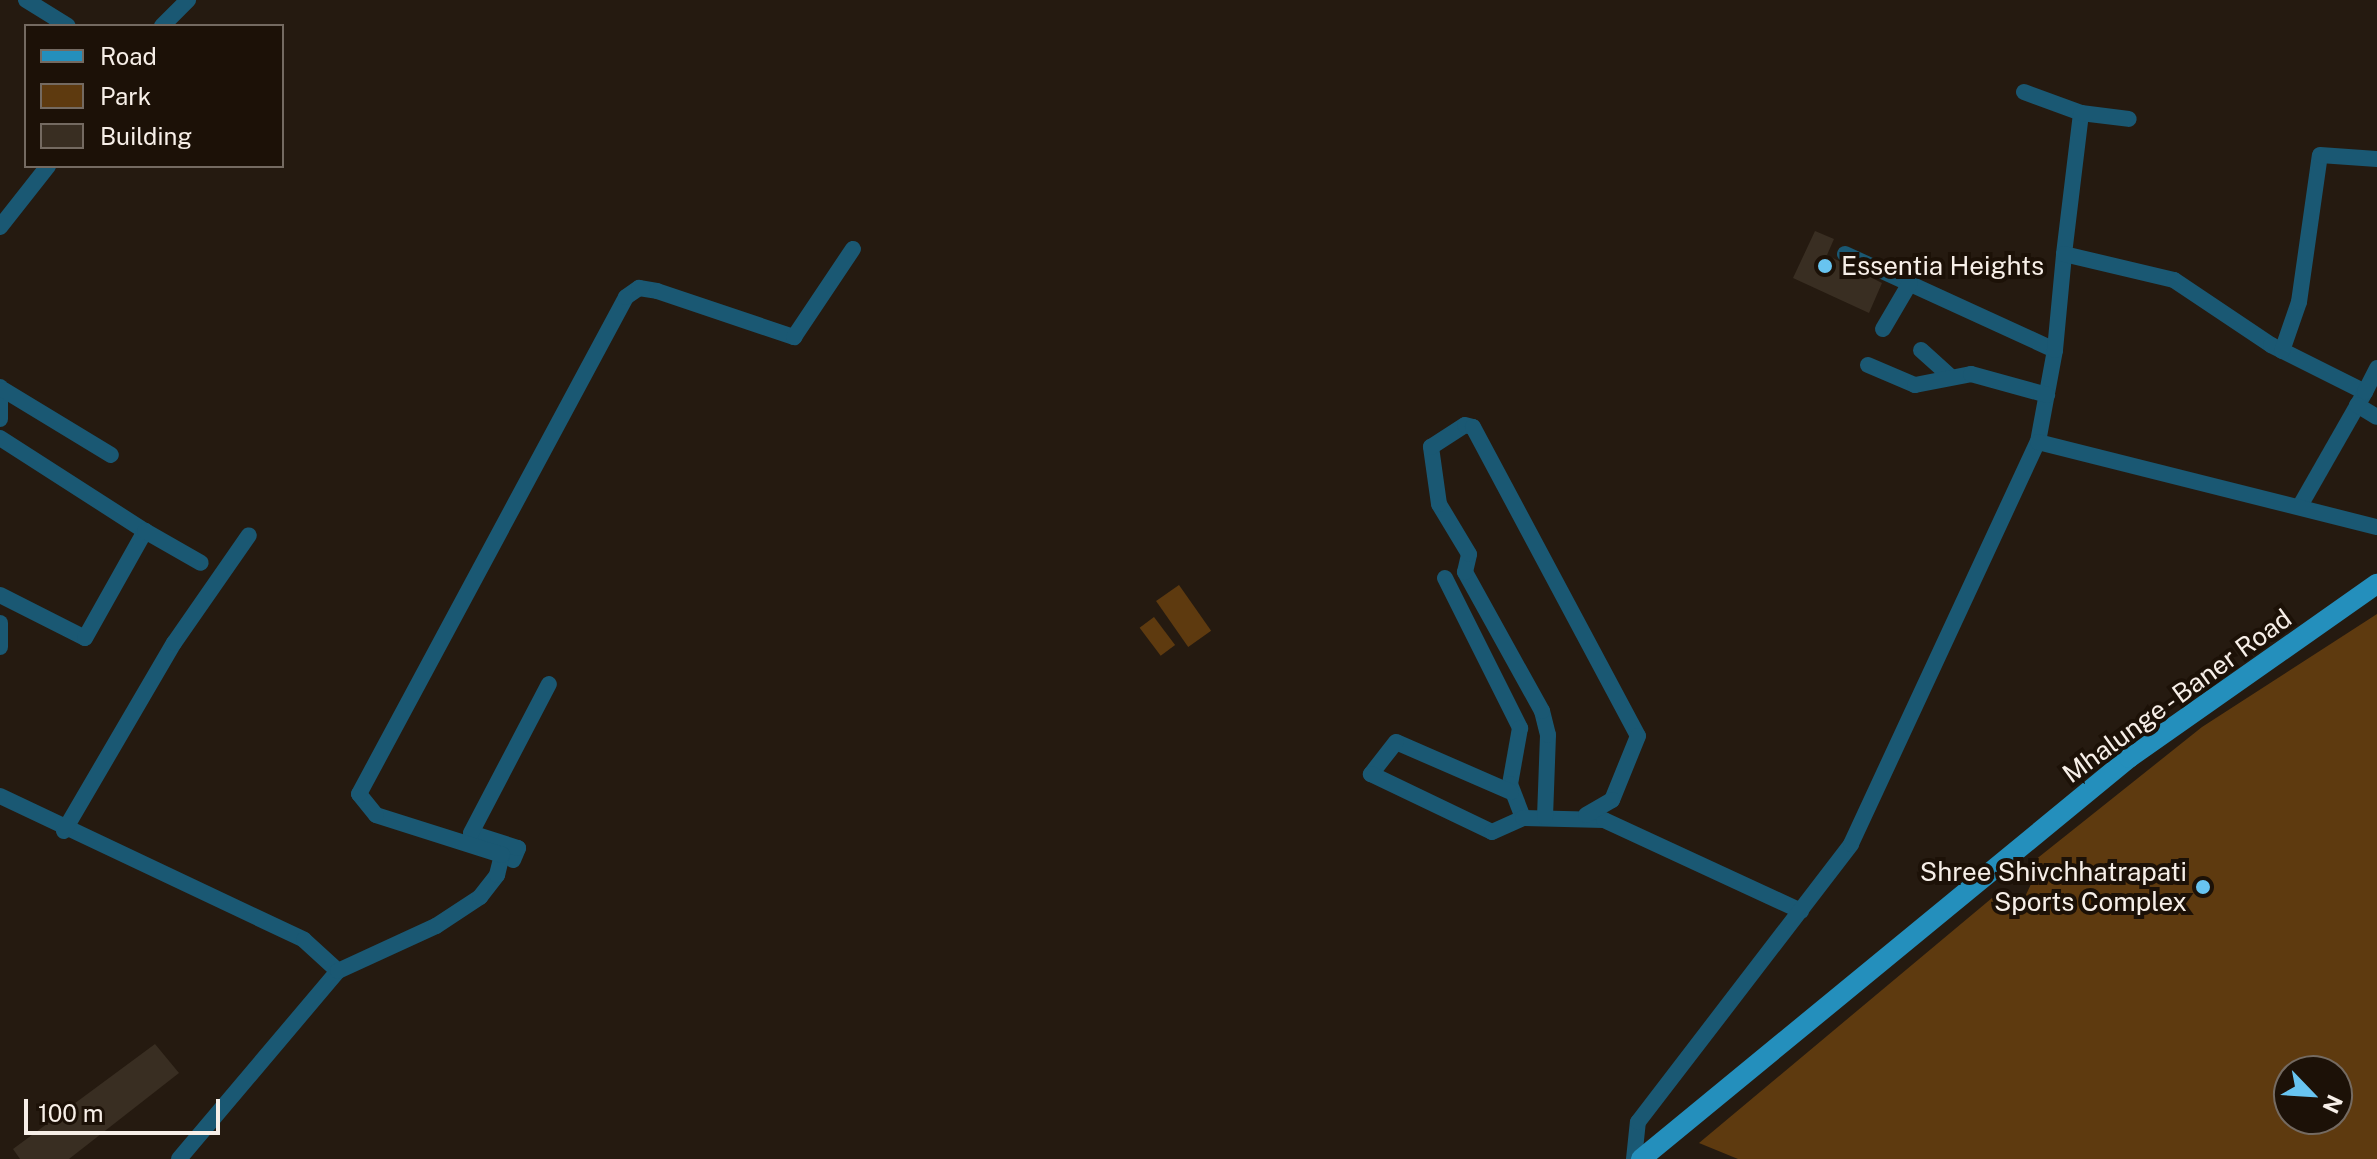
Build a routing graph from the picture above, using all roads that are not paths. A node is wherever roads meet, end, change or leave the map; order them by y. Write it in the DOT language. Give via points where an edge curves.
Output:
graph roads {
  1 [pos="26,0"];
  2 [pos="188,0"];
  3 [pos="65,24"];
  4 [pos="164,24"];
  5 [pos="2024,92"];
  6 [pos="2081,113"];
  7 [pos="2129,119"];
  8 [pos="2377,159"];
  9 [pos="46,168"];
  10 [pos="0,227"];
  11 [pos="853,249"];
  12 [pos="1845,254"];
  13 [pos="2064,254"];
  14 [pos="1910,283"];
  15 [pos="1883,329"];
  16 [pos="1921,350"];
  17 [pos="2055,350"];
  18 [pos="2282,351"];
  19 [pos="1868,365"];
  20 [pos="2377,368"];
  21 [pos="1950,376"];
  22 [pos="2,388"];
  23 [pos="2047,395"];
  24 [pos="2361,399"];
  25 [pos="2377,417"];
  26 [pos="0,419"];
  27 [pos="0,438"];
  28 [pos="2038,442"];
  29 [pos="111,455"];
  30 [pos="2301,504"];
  31 [pos="2377,527"];
  32 [pos="145,531"];
  33 [pos="249,535"];
  34 [pos="201,563"];
  35 [pos="1445,578"];
  36 [pos="2377,584"];
  37 [pos="0,595"];
  38 [pos="0,623"];
  39 [pos="0,647"];
  40 [pos="549,684"];
  41 [pos="1511,792"];
  42 [pos="0,796"];
  43 [pos="1586,815"];
  44 [pos="1545,817"];
  45 [pos="1523,818"];
  46 [pos="64,831"];
  47 [pos="513,860"];
  48 [pos="1801,911"];
  49 [pos="338,971"];
  50 [pos="179,1159"];
  51 [pos="1634,1159"];
  52 [pos="1641,1159"];
  1 -- 3 [label="street"];
  2 -- 4 [label="street"];
  5 -- 6 [label="street"];
  6 -- 7 [label="street"];
  6 -- 13 [label="street"];
  8 -- 18 [label="street" via="2320,155 2299,302"];
  9 -- 10 [label="street"];
  11 -- 49 [label="street" via="794,337 657,291 639,288 626,297 359,794 376,815 502,855 497,875 480,897 436,926"];
  12 -- 14 [label="street"];
  13 -- 17 [label="street"];
  13 -- 18 [label="street" via="2174,280"];
  14 -- 15 [label="street"];
  14 -- 17 [label="street"];
  16 -- 21 [label="street"];
  17 -- 23 [label="street"];
  18 -- 24 [label="street"];
  19 -- 21 [label="street" via="1915,385"];
  20 -- 24 [label="street"];
  21 -- 23 [label="street" via="1971,374"];
  22 -- 26 [label="street"];
  22 -- 29 [label="street"];
  23 -- 28 [label="street"];
  24 -- 25 [label="street"];
  24 -- 30 [label="street"];
  27 -- 32 [label="street"];
  28 -- 30 [label="street"];
  28 -- 48 [label="street" via="1851,844"];
  30 -- 31 [label="street"];
  32 -- 34 [label="street"];
  32 -- 37 [label="street" via="85,638"];
  33 -- 46 [label="street" via="174,643"];
  35 -- 41 [label="street" via="1520,728"];
  36 -- 52 [label="main road, Mhalunge - Baner Road" via="2129,758"];
  38 -- 39 [label="street"];
  40 -- 47 [label="street" via="471,833 518,848"];
  41 -- 45 [label="street"];
  41 -- 45 [label="street" via="1396,742 1371,774 1482,830"];
  42 -- 46 [label="street"];
  43 -- 44 [label="street"];
  43 -- 44 [label="street" via="1612,800 1638,736 1473,427 1465,425 1431,447 1439,504 1469,554 1465,572 1542,711 1548,735 1541,780"];
  43 -- 48 [label="street"];
  44 -- 45 [label="street"];
  46 -- 49 [label="street" via="304,940"];
  48 -- 51 [label="street" via="1638,1122"];
  49 -- 50 [label="street"];
}
